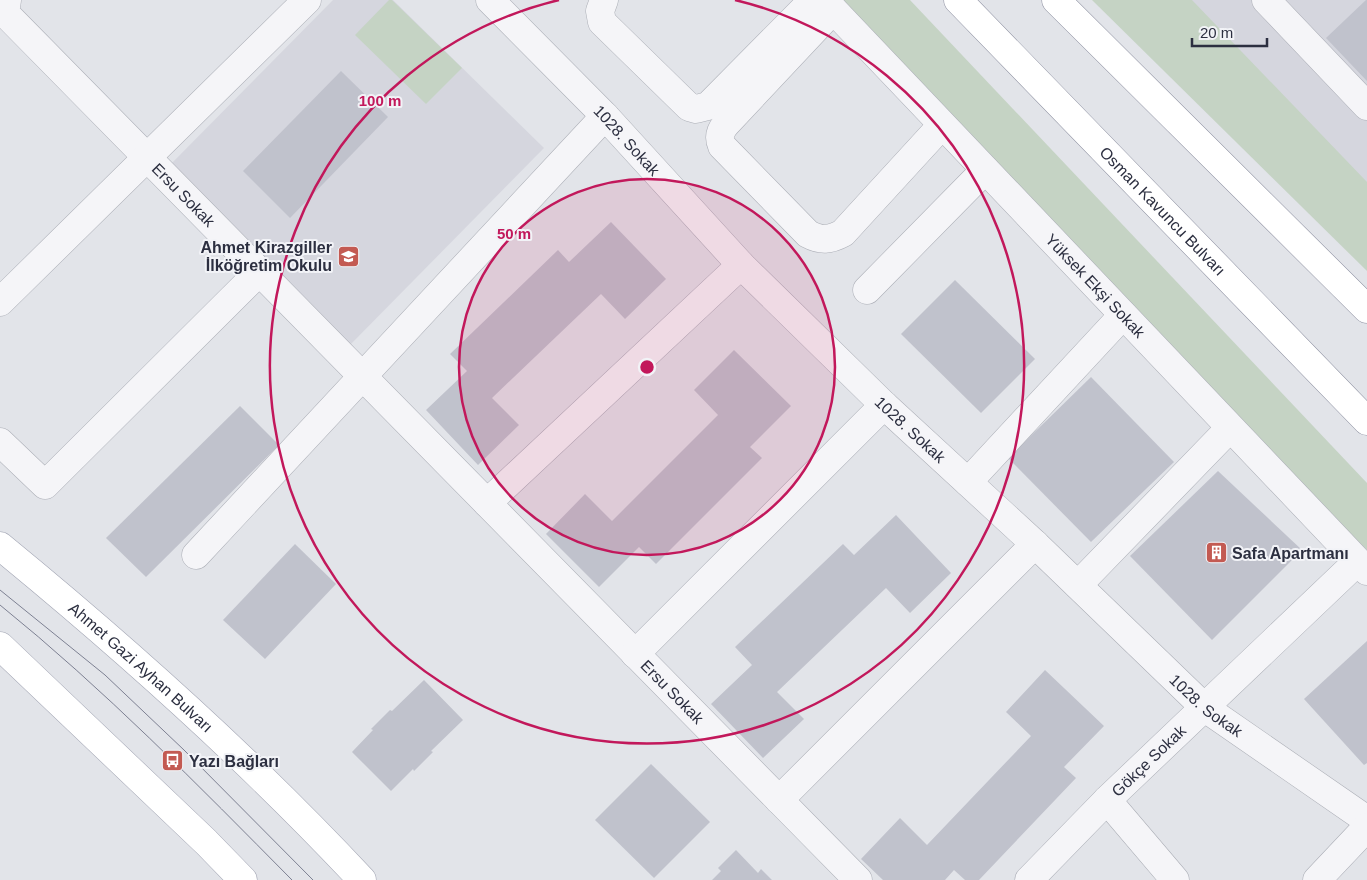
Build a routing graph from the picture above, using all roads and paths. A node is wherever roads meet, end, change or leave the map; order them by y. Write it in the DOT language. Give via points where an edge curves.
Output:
graph roads {
  1 [pos="307,0"];
  2 [pos="490,0"];
  3 [pos="604,0"];
  4 [pos="958,0"];
  5 [pos="1056,0"];
  6 [pos="823,3"];
  7 [pos="1278,4"];
  8 [pos="6,7"];
  9 [pos="1367,106"];
  10 [pos="605,116"];
  11 [pos="942,125"];
  12 [pos="147,157"];
  13 [pos="985,170"];
  14 [pos="741,265"];
  15 [pos="259,272"];
  16 [pos="868,290"];
  17 [pos="0,302"];
  18 [pos="1367,309"];
  19 [pos="1123,315"];
  20 [pos="363,377"];
  21 [pos="884,405"];
  22 [pos="1367,421"];
  23 [pos="1230,428"];
  24 [pos="0,442"];
  25 [pos="968,482"];
  26 [pos="487,503"];
  27 [pos="1035,544"];
  28 [pos="0,546"];
  29 [pos="196,554"];
  30 [pos="1362,566"];
  31 [pos="1078,585"];
  32 [pos="0,646"];
  33 [pos="635,654"];
  34 [pos="1205,708"];
  35 [pos="779,800"];
  36 [pos="1107,800"];
  37 [pos="1367,820"];
  38 [pos="1367,827"];
  39 [pos="243,880"];
  40 [pos="362,880"];
  41 [pos="858,880"];
  42 [pos="1029,880"];
  43 [pos="1175,880"];
  44 [pos="1317,880"];
  1 -- 12 [label="street"];
  2 -- 10 [label="street, 1028. Sokak"];
  3 -- 6 [label="street" via="600,11 602,22 688,108 696,109 708,106"];
  4 -- 22 [label="main road, Osman Kavuncu Bulvarı"];
  5 -- 18 [label="main road"];
  6 -- 11 [label="street, Yüksek Ekşi Sokak"];
  6 -- 11 [label="street" via="721,129 722,146 808,234 825,240 843,233"];
  7 -- 9 [label="street"];
  8 -- 12 [label="street, Ersu Sokak"];
  10 -- 14 [label="street, 1028. Sokak"];
  10 -- 20 [label="street"];
  11 -- 13 [label="street, Yüksek Ekşi Sokak"];
  12 -- 15 [label="street, Ersu Sokak"];
  12 -- 17 [label="street"];
  13 -- 16 [label="street"];
  13 -- 19 [label="street, Yüksek Ekşi Sokak"];
  14 -- 21 [label="street, 1028. Sokak"];
  14 -- 26 [label="street"];
  15 -- 20 [label="street, Ersu Sokak"];
  15 -- 24 [label="street" via="45,485"];
  19 -- 23 [label="street, Yüksek Ekşi Sokak"];
  19 -- 25 [label="street"];
  20 -- 26 [label="street, Ersu Sokak"];
  20 -- 29 [label="street"];
  21 -- 25 [label="street, 1028. Sokak"];
  21 -- 33 [label="street"];
  23 -- 30 [label="street, Yüksek Ekşi Sokak"];
  23 -- 31 [label="street"];
  25 -- 27 [label="street, 1028. Sokak"];
  26 -- 33 [label="street, Ersu Sokak"];
  27 -- 31 [label="street, 1028. Sokak"];
  27 -- 35 [label="street"];
  28 -- 40 [label="main road, Ahmet Gazi Ayhan Bulvarı" via="50,586 222,740 306,820"];
  30 -- 34 [label="street, Gökçe Sokak"];
  31 -- 34 [label="street, 1028. Sokak"];
  32 -- 39 [label="main road"];
  33 -- 35 [label="street, Ersu Sokak"];
  34 -- 36 [label="street, Gökçe Sokak"];
  34 -- 37 [label="street, 1028. Sokak"];
  35 -- 41 [label="street, Ersu Sokak"];
  36 -- 42 [label="street, Gökçe Sokak"];
  36 -- 43 [label="street"];
  38 -- 44 [label="street"];
}
